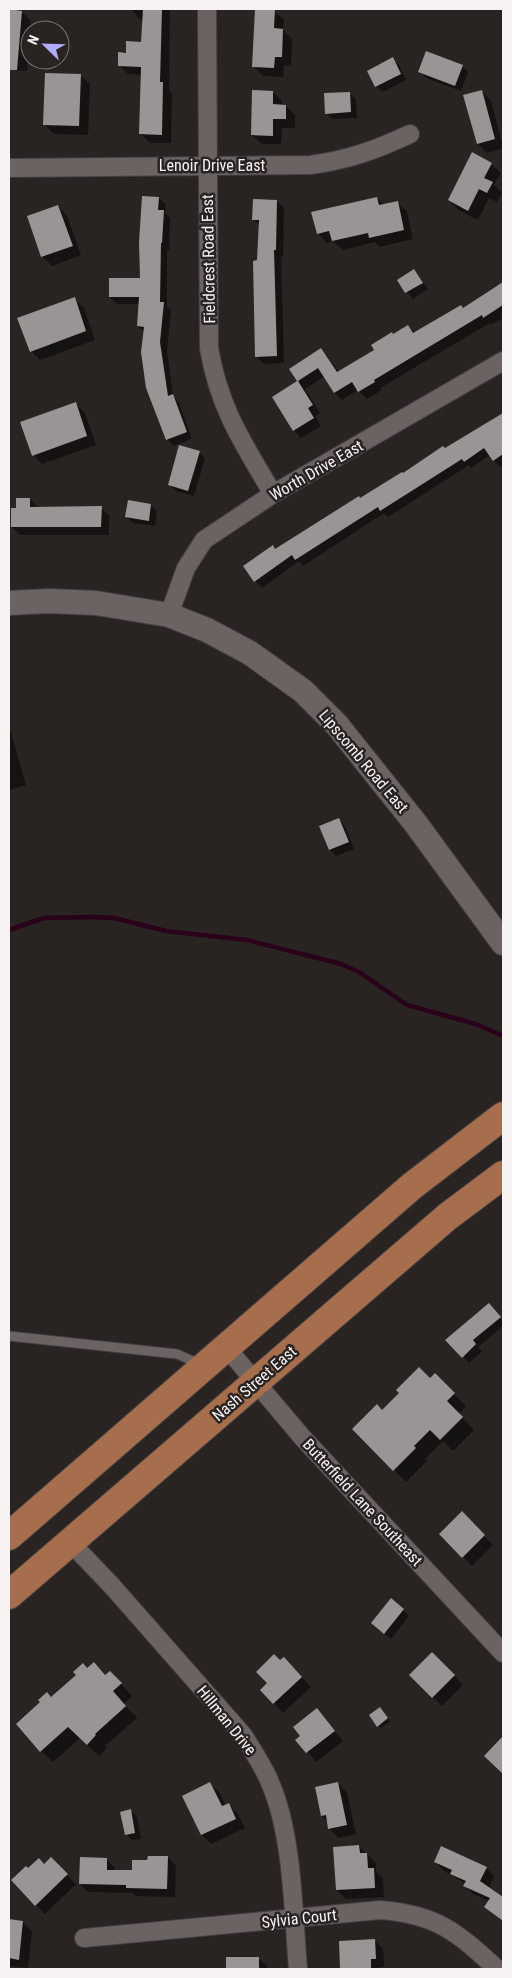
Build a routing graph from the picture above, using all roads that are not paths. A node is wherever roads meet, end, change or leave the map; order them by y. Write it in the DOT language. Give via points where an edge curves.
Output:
graph roads {
  1 [pos="207,9"];
  2 [pos="410,134"];
  3 [pos="207,165"];
  4 [pos="9,168"];
  5 [pos="503,361"];
  6 [pos="274,494"];
  7 [pos="9,603"];
  8 [pos="169,615"];
  9 [pos="503,942"];
  10 [pos="503,1116"];
  11 [pos="503,1175"];
  12 [pos="9,1336"];
  13 [pos="226,1348"];
  14 [pos="204,1366"];
  15 [pos="255,1381"];
  16 [pos="9,1536"];
  17 [pos="71,1543"];
  18 [pos="9,1596"];
  19 [pos="503,1653"];
  20 [pos="294,1919"];
  21 [pos="84,1938"];
  22 [pos="298,1969"];
  23 [pos="496,1969"];
  1 -- 3 [label="street, Fieldcrest Road East"];
  2 -- 3 [label="street, Lenoir Drive East" via="359,156 336,162"];
  3 -- 4 [label="street, Lenoir Drive East"];
  3 -- 6 [label="street, Fieldcrest Road East" via="209,348 213,372 224,407"];
  5 -- 6 [label="street, Worth Drive East"];
  6 -- 8 [label="street, Worth Drive East" via="204,540 186,568"];
  7 -- 8 [label="street, Lipscomb Road East" via="96,603"];
  8 -- 9 [label="street, Lipscomb Road East" via="207,630 250,653 303,691 337,725 404,809"];
  10 -- 13 [label="main road" via="412,1186"];
  11 -- 15 [label="main road, Nash Street East" via="447,1217"];
  12 -- 14 [label="lane" via="177,1354"];
  13 -- 14 [label="main road"];
  13 -- 15 [label="street, Butterfield Lane Southeast"];
  14 -- 16 [label="main road"];
  15 -- 17 [label="main road, Nash Street East"];
  15 -- 19 [label="street, Butterfield Lane Southeast" via="302,1437"];
  17 -- 18 [label="main road, Nash Street East"];
  17 -- 20 [label="street, Hillman Drive" via="243,1735 258,1759 281,1812"];
  20 -- 21 [label="street, Sylvia Court"];
  20 -- 22 [label="street, Hillman Drive"];
  20 -- 23 [label="street, Sylvia Court" via="380,1910 421,1916 460,1936"];
}
